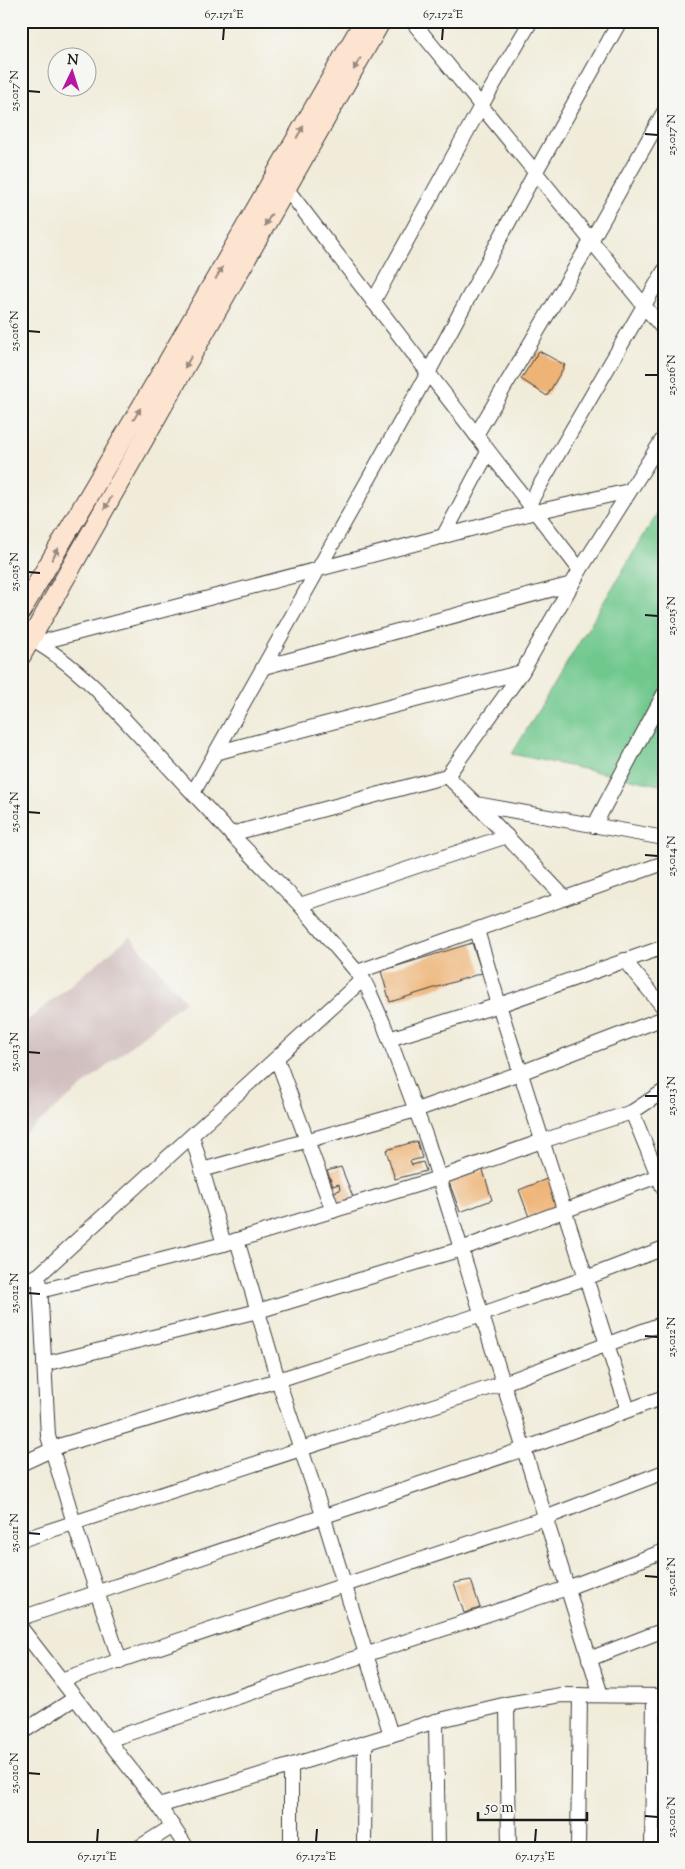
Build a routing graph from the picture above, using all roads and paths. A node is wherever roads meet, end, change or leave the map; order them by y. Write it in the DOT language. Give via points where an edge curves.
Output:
graph roads {
  1 [pos="364,21"];
  2 [pos="381,21"];
  3 [pos="412,21"];
  4 [pos="531,21"];
  5 [pos="620,21"];
  6 [pos="481,106"];
  7 [pos="664,112"];
  8 [pos="536,173"];
  9 [pos="286,188"];
  10 [pos="591,241"];
  11 [pos="664,271"];
  12 [pos="373,302"];
  13 [pos="644,306"];
  14 [pos="664,330"];
  15 [pos="428,373"];
  16 [pos="476,435"];
  17 [pos="664,437"];
  18 [pos="488,452"];
  19 [pos="630,492"];
  20 [pos="532,508"];
  21 [pos="443,537"];
  22 [pos="319,569"];
  23 [pos="580,570"];
  24 [pos="572,584"];
  25 [pos="21,611"];
  26 [pos="31,639"];
  27 [pos="21,656"];
  28 [pos="264,667"];
  29 [pos="522,672"];
  30 [pos="664,694"];
  31 [pos="215,753"];
  32 [pos="447,776"];
  33 [pos="192,793"];
  34 [pos="476,804"];
  35 [pos="594,826"];
  36 [pos="231,834"];
  37 [pos="507,836"];
  38 [pos="664,838"];
  39 [pos="664,863"];
  40 [pos="565,898"];
  41 [pos="300,905"];
  42 [pos="477,930"];
  43 [pos="664,946"];
  44 [pos="624,960"];
  45 [pos="360,976"];
  46 [pos="499,1005"];
  47 [pos="664,1008"];
  48 [pos="664,1018"];
  49 [pos="389,1039"];
  50 [pos="277,1059"];
  51 [pos="520,1073"];
  52 [pos="664,1092"];
  53 [pos="416,1110"];
  54 [pos="632,1112"];
  55 [pos="192,1136"];
  56 [pos="307,1141"];
  57 [pos="542,1141"];
  58 [pos="202,1170"];
  59 [pos="658,1176"];
  60 [pos="439,1178"];
  61 [pos="664,1190"];
  62 [pos="333,1211"];
  63 [pos="565,1212"];
  64 [pos="231,1242"];
  65 [pos="664,1248"];
  66 [pos="461,1249"];
  67 [pos="39,1275"];
  68 [pos="586,1278"];
  69 [pos="21,1282"];
  70 [pos="40,1291"];
  71 [pos="258,1311"];
  72 [pos="482,1314"];
  73 [pos="664,1323"];
  74 [pos="607,1345"];
  75 [pos="44,1364"];
  76 [pos="278,1380"];
  77 [pos="504,1383"];
  78 [pos="664,1397"];
  79 [pos="628,1410"];
  80 [pos="51,1449"];
  81 [pos="524,1449"];
  82 [pos="302,1450"];
  83 [pos="21,1464"];
  84 [pos="664,1472"];
  85 [pos="323,1515"];
  86 [pos="545,1518"];
  87 [pos="74,1523"];
  88 [pos="21,1540"];
  89 [pos="664,1551"];
  90 [pos="345,1585"];
  91 [pos="567,1588"];
  92 [pos="98,1592"];
  93 [pos="21,1618"];
  94 [pos="21,1628"];
  95 [pos="664,1630"];
  96 [pos="366,1655"];
  97 [pos="120,1660"];
  98 [pos="589,1660"];
  99 [pos="61,1680"];
  100 [pos="580,1695"];
  101 [pos="600,1695"];
  102 [pos="659,1696"];
  103 [pos="75,1698"];
  104 [pos="507,1704"];
  105 [pos="436,1721"];
  106 [pos="21,1733"];
  107 [pos="391,1736"];
  108 [pos="108,1740"];
  109 [pos="365,1743"];
  110 [pos="291,1766"];
  111 [pos="158,1806"];
  112 [pos="173,1826"];
  113 [pos="138,1848"];
  114 [pos="188,1848"];
  115 [pos="291,1848"];
  116 [pos="364,1848"];
  117 [pos="438,1848"];
  118 [pos="509,1848"];
  119 [pos="578,1848"];
  120 [pos="652,1848"];
  25 -- 1 [label="street, one-way"];
  2 -- 9 [label="street, one-way"];
  3 -- 6 [label="street"];
  4 -- 6 [label="street"];
  5 -- 8 [label="street"];
  6 -- 8 [label="street"];
  6 -- 12 [label="street"];
  7 -- 10 [label="street"];
  8 -- 10 [label="street"];
  8 -- 15 [label="street"];
  9 -- 12 [label="street"];
  9 -- 26 [label="street, one-way"];
  10 -- 13 [label="street"];
  10 -- 16 [label="street"];
  11 -- 13 [label="street"];
  12 -- 15 [label="street"];
  13 -- 14 [label="street"];
  13 -- 20 [label="street"];
  15 -- 16 [label="street"];
  15 -- 22 [label="street"];
  16 -- 18 [label="street"];
  17 -- 19 [label="street"];
  18 -- 20 [label="street"];
  18 -- 21 [label="street"];
  19 -- 20 [label="street"];
  19 -- 23 [label="street"];
  20 -- 21 [label="street"];
  20 -- 23 [label="street"];
  21 -- 22 [label="street"];
  22 -- 26 [label="street"];
  22 -- 28 [label="street"];
  23 -- 24 [label="street"];
  24 -- 28 [label="street"];
  24 -- 29 [label="street"];
  26 -- 27 [label="street"];
  26 -- 33 [label="street" via="73,668 96,689"];
  28 -- 31 [label="street"];
  29 -- 31 [label="street"];
  29 -- 32 [label="street"];
  30 -- 35 [label="street"];
  31 -- 33 [label="street"];
  32 -- 34 [label="street"];
  32 -- 36 [label="street"];
  33 -- 36 [label="street"];
  34 -- 35 [label="street"];
  34 -- 37 [label="street"];
  35 -- 38 [label="street"];
  36 -- 41 [label="street"];
  37 -- 40 [label="street"];
  37 -- 41 [label="street"];
  39 -- 40 [label="street"];
  40 -- 42 [label="street"];
  41 -- 45 [label="street"];
  42 -- 45 [label="street"];
  42 -- 46 [label="street"];
  43 -- 44 [label="street"];
  44 -- 46 [label="street"];
  44 -- 47 [label="street"];
  45 -- 49 [label="street"];
  45 -- 50 [label="street"];
  46 -- 49 [label="street"];
  46 -- 51 [label="street"];
  48 -- 51 [label="street"];
  49 -- 53 [label="street"];
  50 -- 55 [label="street"];
  50 -- 56 [label="street"];
  51 -- 53 [label="street"];
  51 -- 57 [label="street"];
  52 -- 54 [label="street"];
  53 -- 56 [label="street"];
  53 -- 60 [label="street"];
  54 -- 57 [label="street"];
  54 -- 59 [label="street"];
  55 -- 58 [label="street"];
  55 -- 67 [label="street"];
  56 -- 58 [label="street"];
  56 -- 62 [label="street"];
  57 -- 60 [label="street"];
  57 -- 63 [label="street"];
  58 -- 64 [label="street"];
  59 -- 61 [label="street"];
  59 -- 63 [label="street"];
  60 -- 62 [label="street"];
  60 -- 66 [label="street"];
  62 -- 64 [label="street"];
  63 -- 66 [label="street"];
  63 -- 68 [label="street"];
  64 -- 70 [label="street"];
  64 -- 71 [label="street"];
  65 -- 68 [label="street"];
  66 -- 71 [label="street"];
  66 -- 72 [label="street"];
  67 -- 69 [label="street"];
  67 -- 70 [label="street"];
  68 -- 72 [label="street"];
  68 -- 74 [label="street"];
  70 -- 75 [label="street"];
  71 -- 75 [label="street"];
  71 -- 76 [label="street"];
  72 -- 76 [label="street"];
  72 -- 77 [label="street"];
  73 -- 74 [label="street"];
  74 -- 77 [label="street"];
  74 -- 79 [label="street"];
  75 -- 80 [label="street" via="46,1424"];
  76 -- 80 [label="street"];
  76 -- 82 [label="street"];
  77 -- 81 [label="street"];
  77 -- 82 [label="street"];
  78 -- 79 [label="street"];
  79 -- 81 [label="street"];
  80 -- 83 [label="street"];
  80 -- 87 [label="street"];
  81 -- 85 [label="street"];
  81 -- 86 [label="street"];
  82 -- 85 [label="street"];
  82 -- 87 [label="street"];
  84 -- 86 [label="street"];
  85 -- 90 [label="street"];
  85 -- 92 [label="street"];
  86 -- 90 [label="street"];
  86 -- 91 [label="street"];
  87 -- 88 [label="street"];
  87 -- 92 [label="street"];
  89 -- 91 [label="street"];
  90 -- 96 [label="street"];
  90 -- 97 [label="street"];
  91 -- 96 [label="street"];
  91 -- 98 [label="street"];
  92 -- 93 [label="street"];
  92 -- 97 [label="street"];
  94 -- 99 [label="street"];
  95 -- 98 [label="street"];
  96 -- 107 [label="street"];
  96 -- 108 [label="street"];
  97 -- 99 [label="street"];
  98 -- 101 [label="street"];
  99 -- 103 [label="street"];
  100 -- 101 [label="street"];
  100 -- 104 [label="street"];
  100 -- 119 [label="street"];
  101 -- 102 [label="street"];
  102 -- 120 [label="street"];
  103 -- 106 [label="street"];
  103 -- 108 [label="street"];
  104 -- 105 [label="street"];
  104 -- 118 [label="street"];
  105 -- 107 [label="street"];
  105 -- 117 [label="street"];
  107 -- 109 [label="street"];
  108 -- 111 [label="street"];
  109 -- 110 [label="street"];
  109 -- 116 [label="street"];
  110 -- 111 [label="street"];
  110 -- 115 [label="street"];
  111 -- 112 [label="street"];
  112 -- 113 [label="street"];
  112 -- 114 [label="street"];
}
